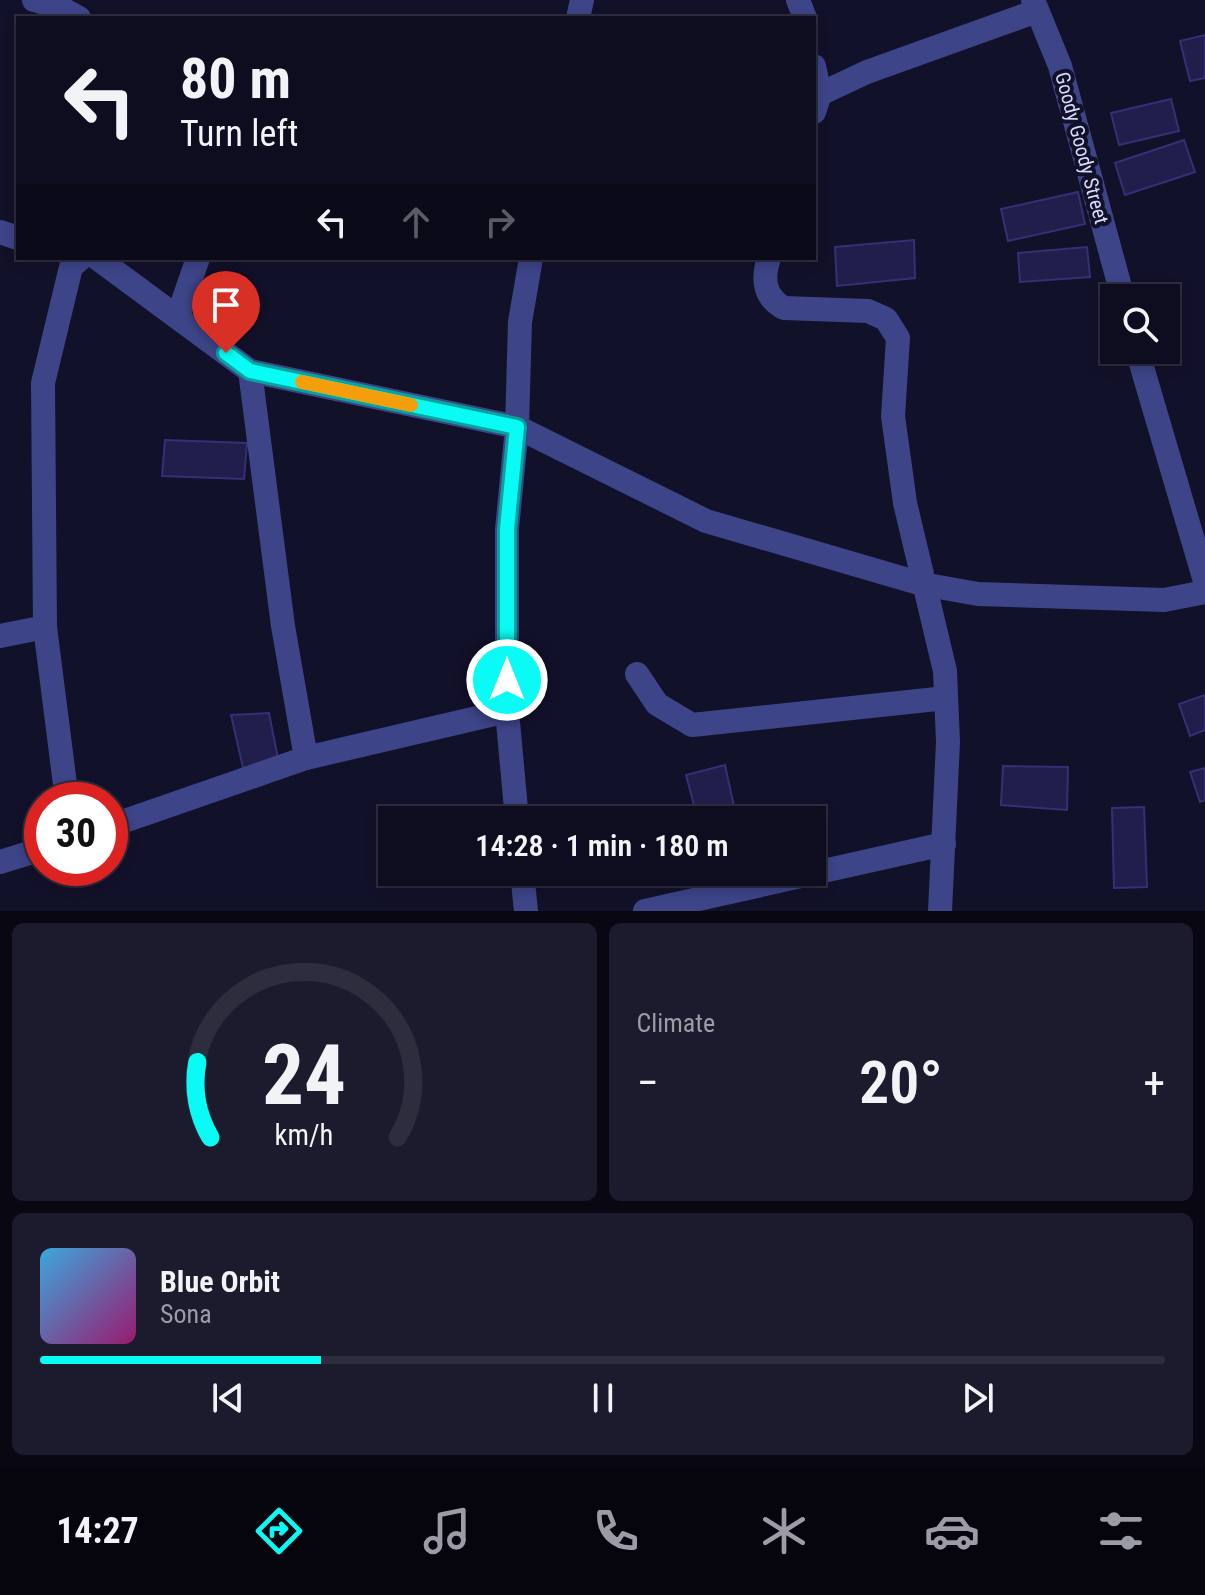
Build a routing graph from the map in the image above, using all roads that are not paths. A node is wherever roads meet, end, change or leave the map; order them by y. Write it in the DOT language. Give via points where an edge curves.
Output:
graph roads {
  1 [pos="34,0"];
  2 [pos="1035,5"];
  3 [pos="75,16"];
  4 [pos="817,103"];
  5 [pos="76,260"];
  6 [pos="98,260"];
  7 [pos="197,260"];
  8 [pos="531,260"];
  9 [pos="768,260"];
  10 [pos="1119,284"];
  11 [pos="178,316"];
  12 [pos="1141,364"];
  13 [pos="250,371"];
  14 [pos="517,427"];
  15 [pos="1205,581"];
  16 [pos="922,584"];
  17 [pos="1205,592"];
  18 [pos="45,627"];
  19 [pos="0,636"];
  20 [pos="637,674"];
  21 [pos="946,698"];
  22 [pos="507,711"];
  23 [pos="306,758"];
  24 [pos="65,782"];
  25 [pos="516,806"];
  26 [pos="128,820"];
  27 [pos="944,844"];
  28 [pos="24,855"];
  29 [pos="0,862"];
  30 [pos="523,886"];
  31 [pos="526,911"];
  32 [pos="645,911"];
  33 [pos="940,911"];
  1 -- 3 [label="street"];
  2 -- 4 [label="street" via="867,72"];
  2 -- 10 [label="street, Goody Goody Street" via="1060,66"];
  5 -- 18 [label="street" via="43,383"];
  6 -- 11 [label="street"];
  7 -- 11 [label="street"];
  8 -- 14 [label="street" via="520,322"];
  9 -- 16 [label="street" via="763,275 774,302 784,308 868,311 886,319 898,338 893,416"];
  11 -- 13 [label="street"];
  12 -- 15 [label="street"];
  13 -- 14 [label="street"];
  13 -- 23 [label="street"];
  14 -- 16 [label="street" via="706,521"];
  14 -- 22 [label="street" via="507,529"];
  16 -- 17 [label="street" via="978,594 1164,600"];
  16 -- 21 [label="street" via="945,671"];
  18 -- 19 [label="street"];
  18 -- 24 [label="street"];
  20 -- 21 [label="street" via="657,704 692,725"];
  21 -- 27 [label="street"];
  22 -- 23 [label="street"];
  22 -- 25 [label="street"];
  23 -- 26 [label="street"];
  27 -- 32 [label="street"];
  27 -- 33 [label="street"];
  28 -- 29 [label="street"];
  30 -- 31 [label="street"];
}
